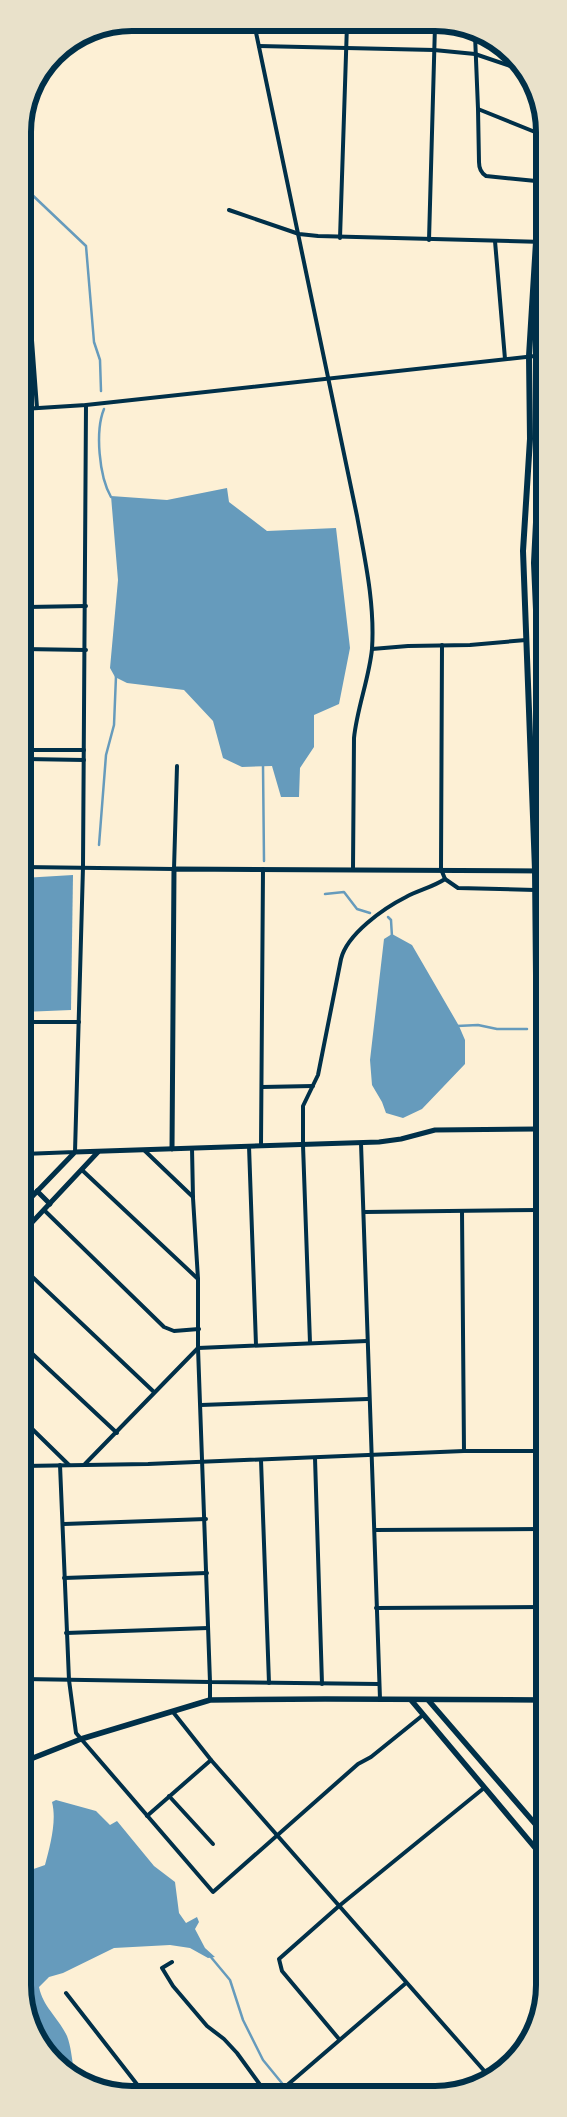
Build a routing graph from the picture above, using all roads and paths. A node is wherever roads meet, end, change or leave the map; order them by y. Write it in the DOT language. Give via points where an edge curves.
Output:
graph roads {
  1 [pos="256,31"];
  2 [pos="347,31"];
  3 [pos="435,31"];
  4 [pos="475,40"];
  5 [pos="259,46"];
  6 [pos="347,48"];
  7 [pos="434,50"];
  8 [pos="476,54"];
  9 [pos="509,64"];
  10 [pos="478,109"];
  11 [pos="536,132"];
  12 [pos="536,181"];
  13 [pos="228,210"];
  14 [pos="299,234"];
  15 [pos="340,238"];
  16 [pos="429,240"];
  17 [pos="495,241"];
  18 [pos="536,242"];
  19 [pos="536,283"];
  20 [pos="31,327"];
  21 [pos="536,355"];
  22 [pos="529,356"];
  23 [pos="505,359"];
  24 [pos="329,380"];
  25 [pos="86,405"];
  26 [pos="31,408"];
  27 [pos="37,408"];
  28 [pos="536,538"];
  29 [pos="534,563"];
  30 [pos="536,585"];
  31 [pos="86,606"];
  32 [pos="31,607"];
  33 [pos="528,640"];
  34 [pos="442,646"];
  35 [pos="31,649"];
  36 [pos="372,649"];
  37 [pos="86,650"];
  38 [pos="31,750"];
  39 [pos="84,750"];
  40 [pos="31,759"];
  41 [pos="84,760"];
  42 [pos="177,766"];
  43 [pos="31,867"];
  44 [pos="83,868"];
  45 [pos="174,869"];
  46 [pos="263,869"];
  47 [pos="441,869"];
  48 [pos="353,870"];
  49 [pos="535,870"];
  50 [pos="445,879"];
  51 [pos="535,890"];
  52 [pos="536,914"];
  53 [pos="31,1022"];
  54 [pos="79,1022"];
  55 [pos="312,1086"];
  56 [pos="262,1087"];
  57 [pos="536,1130"];
  58 [pos="361,1143"];
  59 [pos="303,1145"];
  60 [pos="249,1146"];
  61 [pos="261,1146"];
  62 [pos="192,1148"];
  63 [pos="172,1149"];
  64 [pos="144,1150"];
  65 [pos="75,1152"];
  66 [pos="98,1152"];
  67 [pos="31,1154"];
  68 [pos="82,1170"];
  69 [pos="37,1192"];
  70 [pos="31,1198"];
  71 [pos="193,1198"];
  72 [pos="50,1204"];
  73 [pos="44,1210"];
  74 [pos="536,1210"];
  75 [pos="462,1211"];
  76 [pos="364,1212"];
  77 [pos="31,1224"];
  78 [pos="31,1276"];
  79 [pos="198,1279"];
  80 [pos="199,1329"];
  81 [pos="367,1341"];
  82 [pos="310,1343"];
  83 [pos="256,1345"];
  84 [pos="198,1348"];
  85 [pos="31,1352"];
  86 [pos="154,1392"];
  87 [pos="368,1399"];
  88 [pos="201,1405"];
  89 [pos="31,1428"];
  90 [pos="117,1433"];
  91 [pos="464,1451"];
  92 [pos="536,1451"];
  93 [pos="372,1455"];
  94 [pos="316,1458"];
  95 [pos="261,1460"];
  96 [pos="202,1461"];
  97 [pos="85,1464"];
  98 [pos="60,1465"];
  99 [pos="69,1465"];
  100 [pos="31,1466"];
  101 [pos="206,1519"];
  102 [pos="64,1524"];
  103 [pos="536,1529"];
  104 [pos="375,1530"];
  105 [pos="207,1573"];
  106 [pos="64,1578"];
  107 [pos="536,1607"];
  108 [pos="376,1608"];
  109 [pos="208,1628"];
  110 [pos="66,1633"];
  111 [pos="31,1679"];
  112 [pos="69,1680"];
  113 [pos="210,1682"];
  114 [pos="269,1683"];
  115 [pos="322,1684"];
  116 [pos="379,1684"];
  117 [pos="380,1699"];
  118 [pos="210,1700"];
  119 [pos="411,1700"];
  120 [pos="429,1700"];
  121 [pos="536,1700"];
  122 [pos="173,1712"];
  123 [pos="423,1716"];
  124 [pos="81,1739"];
  125 [pos="31,1759"];
  126 [pos="211,1760"];
  127 [pos="484,1788"];
  128 [pos="169,1796"];
  129 [pos="147,1816"];
  130 [pos="536,1824"];
  131 [pos="276,1835"];
  132 [pos="213,1844"];
  133 [pos="536,1849"];
  134 [pos="339,1906"];
  135 [pos="172,1962"];
  136 [pos="406,1983"];
  137 [pos="66,1993"];
  138 [pos="339,2039"];
  139 [pos="485,2072"];
  140 [pos="138,2086"];
  141 [pos="261,2086"];
  142 [pos="286,2086"];
  1 -- 5 [label="street"];
  2 -- 6 [label="street"];
  3 -- 7 [label="street"];
  4 -- 8 [label="street"];
  5 -- 6 [label="street"];
  5 -- 14 [label="street"];
  6 -- 7 [label="street"];
  6 -- 15 [label="street"];
  7 -- 8 [label="street"];
  7 -- 16 [label="street"];
  8 -- 9 [label="street"];
  8 -- 10 [label="street"];
  10 -- 11 [label="street"];
  10 -- 12 [label="street" via="479,168 483,174"];
  13 -- 14 [label="street"];
  14 -- 15 [label="street"];
  14 -- 24 [label="street"];
  15 -- 16 [label="street"];
  16 -- 17 [label="street"];
  17 -- 18 [label="street"];
  17 -- 23 [label="street"];
  19 -- 22 [label="main road"];
  20 -- 27 [label="street"];
  21 -- 22 [label="street"];
  22 -- 23 [label="street"];
  22 -- 33 [label="main road" via="530,439 523,551"];
  23 -- 24 [label="street"];
  24 -- 25 [label="street"];
  24 -- 36 [label="street" via="369,587"];
  25 -- 27 [label="street"];
  25 -- 31 [label="street"];
  26 -- 27 [label="street"];
  28 -- 29 [label="main road"];
  29 -- 30 [label="main road"];
  31 -- 32 [label="street"];
  31 -- 37 [label="street"];
  33 -- 34 [label="street"];
  33 -- 49 [label="main road"];
  34 -- 36 [label="street"];
  34 -- 47 [label="street"];
  35 -- 37 [label="street"];
  36 -- 48 [label="street" via="355,723"];
  37 -- 39 [label="street"];
  38 -- 39 [label="street"];
  39 -- 41 [label="street"];
  40 -- 41 [label="street"];
  41 -- 44 [label="street"];
  42 -- 45 [label="street"];
  43 -- 44 [label="street"];
  44 -- 45 [label="street"];
  44 -- 54 [label="street"];
  45 -- 46 [label="street"];
  45 -- 63 [label="street"];
  46 -- 48 [label="street"];
  46 -- 56 [label="street"];
  47 -- 48 [label="street"];
  47 -- 49 [label="street"];
  47 -- 50 [label="street"];
  49 -- 51 [label="main road"];
  50 -- 51 [label="street" via="458,888"];
  50 -- 55 [label="street" via="381,912 352,939 342,954 321,1066"];
  51 -- 52 [label="main road"];
  53 -- 54 [label="street"];
  54 -- 65 [label="street"];
  55 -- 56 [label="street"];
  55 -- 59 [label="street" via="303,1106"];
  56 -- 61 [label="street"];
  57 -- 58 [label="street" via="435,1130 389,1141"];
  58 -- 59 [label="street"];
  58 -- 76 [label="street"];
  59 -- 61 [label="street"];
  59 -- 82 [label="street"];
  60 -- 61 [label="street"];
  60 -- 62 [label="street"];
  60 -- 83 [label="street"];
  62 -- 63 [label="street"];
  62 -- 71 [label="street"];
  63 -- 64 [label="street"];
  64 -- 66 [label="street"];
  64 -- 71 [label="street"];
  65 -- 66 [label="street"];
  65 -- 67 [label="street"];
  65 -- 69 [label="street"];
  66 -- 68 [label="street"];
  68 -- 72 [label="street"];
  68 -- 79 [label="street"];
  69 -- 70 [label="street"];
  69 -- 72 [label="street"];
  71 -- 79 [label="street"];
  72 -- 73 [label="street"];
  73 -- 77 [label="street"];
  73 -- 80 [label="street" via="164,1327 174,1331"];
  74 -- 75 [label="street"];
  75 -- 76 [label="street"];
  75 -- 91 [label="street"];
  76 -- 81 [label="street"];
  78 -- 86 [label="street"];
  79 -- 80 [label="street"];
  80 -- 84 [label="street"];
  81 -- 82 [label="street"];
  81 -- 87 [label="street"];
  82 -- 83 [label="street"];
  83 -- 84 [label="street"];
  84 -- 86 [label="street"];
  84 -- 88 [label="street"];
  85 -- 90 [label="street"];
  86 -- 90 [label="street"];
  87 -- 88 [label="street"];
  87 -- 93 [label="street"];
  88 -- 96 [label="street"];
  89 -- 99 [label="street"];
  90 -- 97 [label="street"];
  91 -- 92 [label="street"];
  91 -- 93 [label="street"];
  93 -- 94 [label="street"];
  93 -- 104 [label="street"];
  94 -- 95 [label="street"];
  94 -- 115 [label="street"];
  95 -- 96 [label="street"];
  95 -- 114 [label="street"];
  96 -- 97 [label="street"];
  96 -- 101 [label="street"];
  97 -- 99 [label="street"];
  98 -- 99 [label="street"];
  98 -- 100 [label="street"];
  98 -- 102 [label="street"];
  101 -- 102 [label="street"];
  101 -- 105 [label="street"];
  102 -- 106 [label="street"];
  103 -- 104 [label="street"];
  104 -- 108 [label="street"];
  105 -- 106 [label="street"];
  105 -- 109 [label="street"];
  106 -- 110 [label="street"];
  107 -- 108 [label="street"];
  108 -- 116 [label="street"];
  109 -- 110 [label="street"];
  109 -- 113 [label="street"];
  110 -- 112 [label="street"];
  111 -- 112 [label="street"];
  112 -- 113 [label="street"];
  112 -- 124 [label="street" via="76,1733"];
  113 -- 114 [label="street"];
  113 -- 118 [label="street"];
  114 -- 115 [label="street"];
  115 -- 116 [label="street"];
  116 -- 117 [label="street"];
  117 -- 118 [label="main road"];
  117 -- 119 [label="main road"];
  118 -- 122 [label="main road"];
  119 -- 120 [label="main road"];
  119 -- 123 [label="main road"];
  120 -- 121 [label="main road"];
  120 -- 130 [label="main road"];
  122 -- 124 [label="main road"];
  122 -- 126 [label="street"];
  123 -- 127 [label="main road"];
  123 -- 131 [label="street" via="358,1764"];
  124 -- 125 [label="main road"];
  124 -- 129 [label="street"];
  126 -- 128 [label="street"];
  126 -- 131 [label="street"];
  127 -- 133 [label="main road"];
  127 -- 134 [label="street"];
  128 -- 129 [label="street"];
  128 -- 132 [label="street"];
  129 -- 131 [label="street" via="213,1892"];
  131 -- 134 [label="street"];
  134 -- 136 [label="street"];
  134 -- 138 [label="street" via="279,1959 282,1971"];
  135 -- 141 [label="street" via="162,1968 173,1986 207,2026 237,2053"];
  136 -- 138 [label="street"];
  136 -- 139 [label="street"];
  137 -- 140 [label="street"];
  138 -- 142 [label="street"];
}
